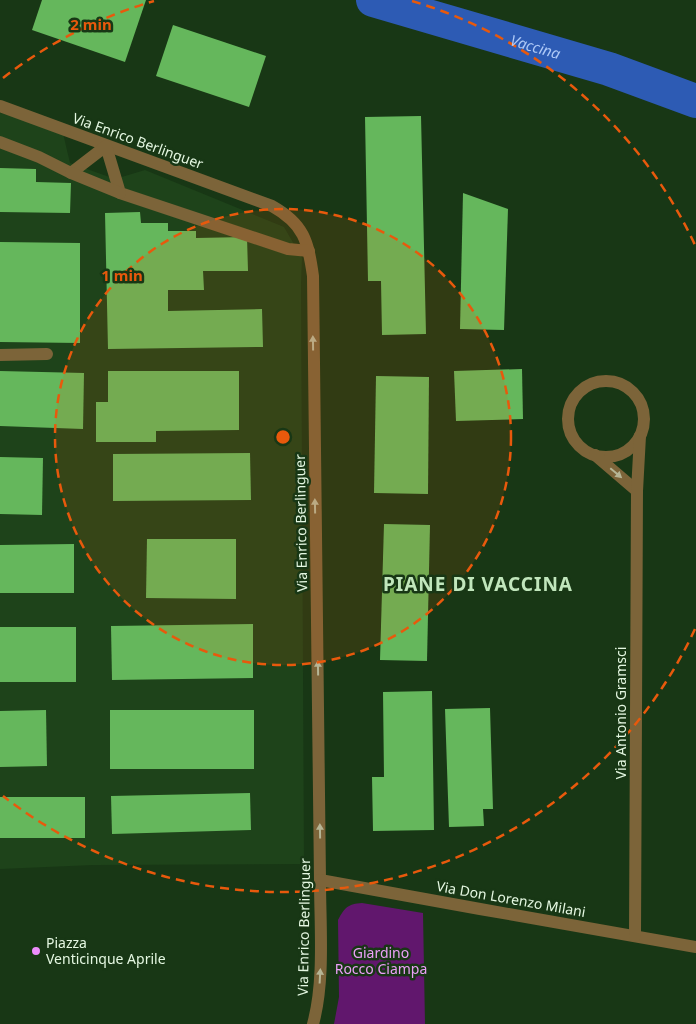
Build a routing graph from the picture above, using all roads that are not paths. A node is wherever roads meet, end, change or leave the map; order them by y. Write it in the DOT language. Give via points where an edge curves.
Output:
graph roads {
  1 [pos="0,106"];
  2 [pos="0,142"];
  3 [pos="106,146"];
  4 [pos="71,173"];
  5 [pos="120,193"];
  6 [pos="309,250"];
  7 [pos="47,354"];
  8 [pos="0,355"];
  9 [pos="640,436"];
  10 [pos="595,455"];
  11 [pos="637,490"];
  12 [pos="320,880"];
  13 [pos="635,936"];
  14 [pos="696,948"];
  15 [pos="313,1024"];
  1 -- 3 [label="street, Via Enrico Berlinguer"];
  2 -- 4 [label="street"];
  3 -- 4 [label="street"];
  3 -- 5 [label="street"];
  3 -- 6 [label="street, Via Enrico Berlinguer" via="272,206 298,226"];
  4 -- 5 [label="street"];
  5 -- 6 [label="street" via="288,249"];
  12 -- 6 [label="street, Via Enrico Berlinguer, one-way" via="312,276"];
  7 -- 8 [label="street"];
  9 -- 10 [label="street" via="634,445 616,456"];
  9 -- 10 [label="street, Via Antonio Gramsci" via="643,410 629,388 604,380 591,384 572,401 568,414 574,439"];
  9 -- 11 [label="street, Via Antonio Gramsci"];
  10 -- 11 [label="street, Via Antonio Gramsci, one-way"];
  11 -- 13 [label="street, Via Antonio Gramsci"];
  12 -- 13 [label="street, Via Don Lorenzo Milani"];
  15 -- 12 [label="street, Via Enrico Berlinguer, one-way" via="319,998"];
  13 -- 14 [label="street, Via Don Lorenzo Milani"];
}
